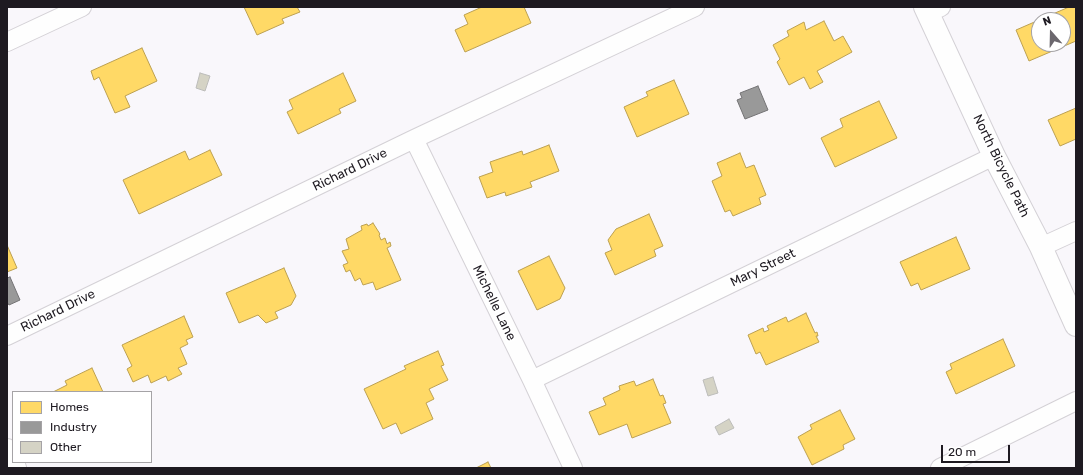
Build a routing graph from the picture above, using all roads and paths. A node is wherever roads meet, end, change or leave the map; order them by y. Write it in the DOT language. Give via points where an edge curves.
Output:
graph roads {
  1 [pos="82,7"];
  2 [pos="695,7"];
  3 [pos="931,9"];
  4 [pos="7,42"];
  5 [pos="414,139"];
  6 [pos="994,156"];
  7 [pos="1076,231"];
  8 [pos="1041,247"];
  9 [pos="1076,325"];
  10 [pos="7,336"];
  11 [pos="532,380"];
  12 [pos="1076,401"];
  13 [pos="7,450"];
  14 [pos="12,461"];
  15 [pos="573,468"];
  16 [pos="940,468"];
  1 -- 4 [label="street"];
  2 -- 5 [label="street, Richard Drive"];
  3 -- 6 [label="street, North Bicycle Path"];
  5 -- 10 [label="street, Richard Drive"];
  5 -- 11 [label="street, Michelle Lane"];
  6 -- 8 [label="street, North Bicycle Path"];
  6 -- 11 [label="street, Mary Street"];
  7 -- 8 [label="street"];
  8 -- 9 [label="street, North Bicycle Path"];
  11 -- 15 [label="street, Michelle Lane"];
  12 -- 16 [label="street"];
  13 -- 14 [label="street"];
}
